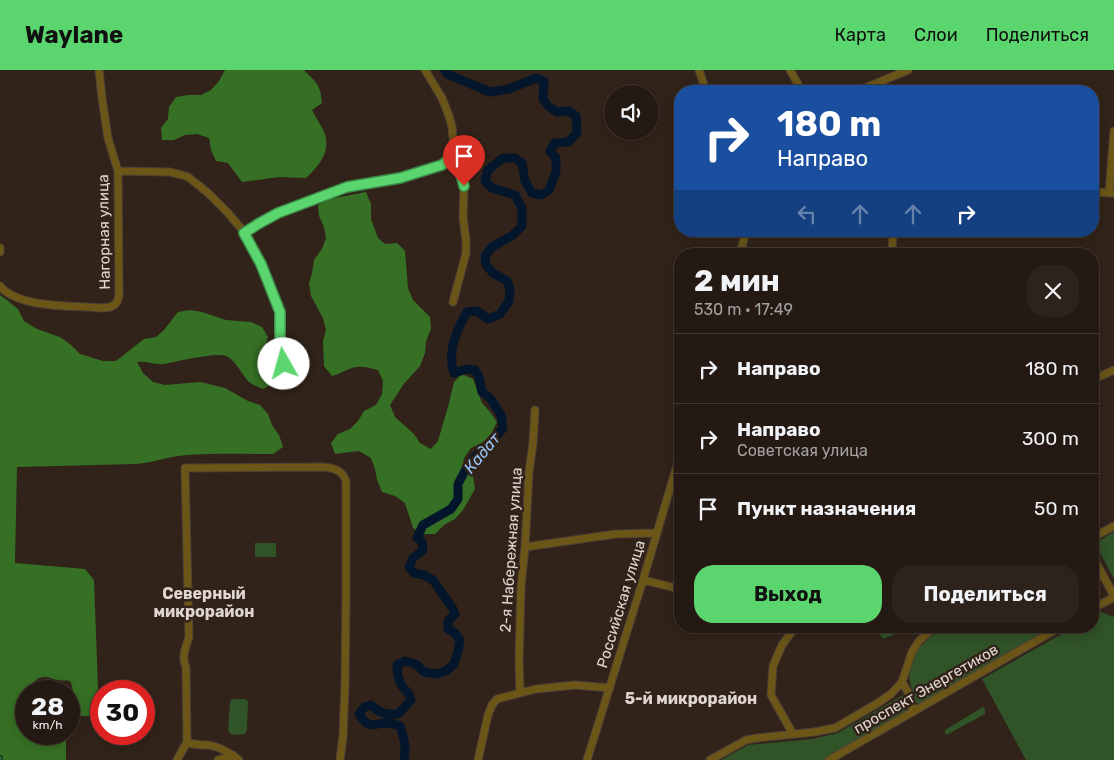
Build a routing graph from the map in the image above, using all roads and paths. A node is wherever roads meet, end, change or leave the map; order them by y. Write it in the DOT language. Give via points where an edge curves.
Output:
graph roads {
  1 [pos="100,70"];
  2 [pos="425,70"];
  3 [pos="699,70"];
  4 [pos="790,70"];
  5 [pos="908,70"];
  6 [pos="704,85"];
  7 [pos="798,85"];
  8 [pos="872,85"];
  9 [pos="1114,131"];
  10 [pos="454,149"];
  11 [pos="118,171"];
  12 [pos="1111,193"];
  13 [pos="244,233"];
  14 [pos="0,286"];
  15 [pos="453,302"];
  16 [pos="284,364"];
  17 [pos="1114,370"];
  18 [pos="1099,377"];
  19 [pos="535,410"];
  20 [pos="674,475"];
  21 [pos="1114,526"];
  22 [pos="657,533"];
  23 [pos="1099,534"];
  24 [pos="525,547"];
  25 [pos="1099,568"];
  26 [pos="644,580"];
  27 [pos="674,588"];
  28 [pos="1114,596"];
  29 [pos="1099,605"];
  30 [pos="791,633"];
  31 [pos="928,633"];
  32 [pos="1050,633"];
  33 [pos="902,682"];
  34 [pos="610,688"];
  35 [pos="520,692"];
  36 [pos="913,712"];
  37 [pos="793,734"];
  38 [pos="187,742"];
  39 [pos="236,758"];
  40 [pos="176,760"];
  41 [pos="218,760"];
  42 [pos="340,760"];
  43 [pos="478,760"];
  44 [pos="587,760"];
  45 [pos="710,760"];
  46 [pos="829,760"];
  1 -- 11 [label="street, Нагорная улица" via="108,138"];
  2 -- 10 [label="street" via="446,107"];
  3 -- 6 [label="street"];
  4 -- 7 [label="street"];
  5 -- 8 [label="street"];
  9 -- 12 [label="street"];
  10 -- 13 [label="street" via="442,165 400,178 347,187 278,213"];
  10 -- 15 [label="street" via="464,186 466,253"];
  11 -- 13 [label="street" via="170,172 188,177 207,192"];
  11 -- 14 [label="street, Нагорная улица" via="119,295 115,305 106,308 41,304 10,294"];
  13 -- 16 [label="street" via="261,264 280,312"];
  17 -- 18 [label="street"];
  19 -- 24 [label="street, 2-я Набережная улица"];
  20 -- 22 [label="street, Российская улица"];
  21 -- 23 [label="street"];
  22 -- 24 [label="street" via="616,534"];
  22 -- 26 [label="street, Российская улица"];
  24 -- 35 [label="street, 2-я Набережная улица" via="519,632"];
  25 -- 28 [label="street"];
  26 -- 27 [label="street"];
  26 -- 34 [label="street, Российская улица"];
  28 -- 29 [label="street"];
  30 -- 37 [label="street" via="773,666 771,695"];
  31 -- 33 [label="street, проспект Энергетиков" via="912,652"];
  32 -- 36 [label="street, проспект Энергетиков"];
  33 -- 36 [label="street"];
  33 -- 37 [label="street, проспект Энергетиков" via="878,703 835,728"];
  34 -- 35 [label="street" via="576,684"];
  34 -- 44 [label="street, Российская улица"];
  35 -- 43 [label="street" via="497,699 492,705"];
  36 -- 46 [label="street, проспект Энергетиков"];
  37 -- 45 [label="street, проспект Энергетиков" via="746,740"];
  38 -- 39 [label="street" via="220,748"];
  38 -- 40 [label="street"];
  38 -- 42 [label="street" via="184,652 189,637 185,468 332,468 344,474 346,481 345,686"];
  39 -- 41 [label="street"];
}
